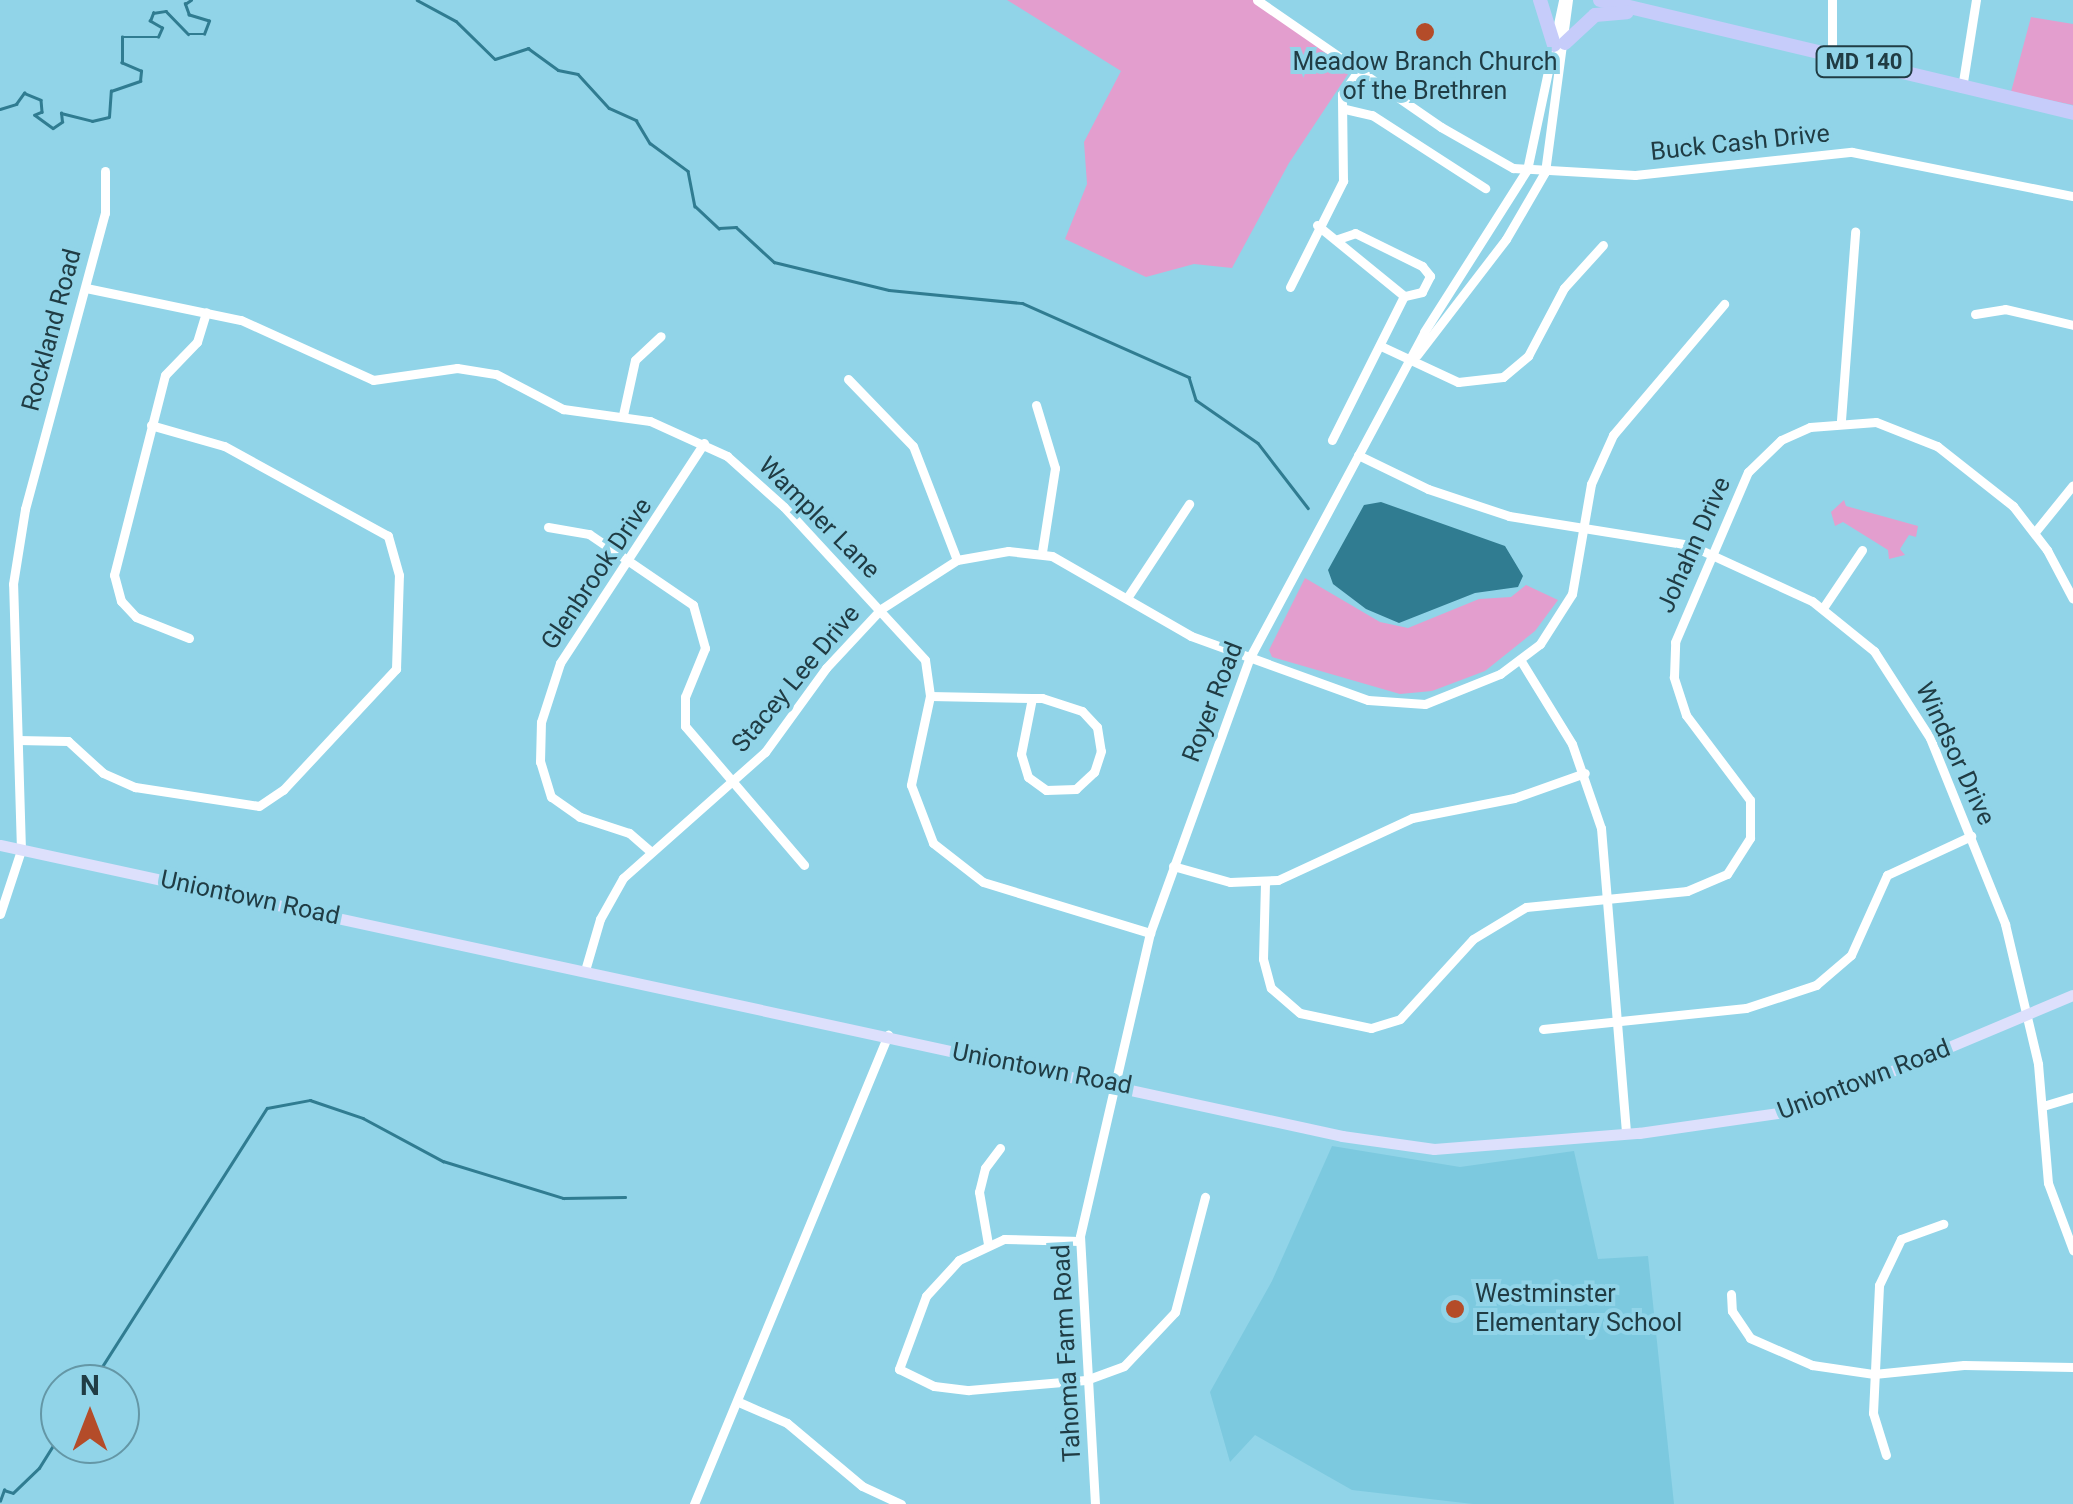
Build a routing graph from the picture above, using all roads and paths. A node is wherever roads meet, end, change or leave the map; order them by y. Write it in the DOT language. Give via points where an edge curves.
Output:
graph roads {
  1 [pos="1257,0"];
  2 [pos="1540,0"];
  3 [pos="1566,0"];
  4 [pos="1600,0"];
  5 [pos="1832,0"];
  6 [pos="1976,0"];
  7 [pos="1655,13"];
  8 [pos="1559,44"];
  9 [pos="1832,54"];
  10 [pos="1358,71"];
  11 [pos="1962,88"];
  12 [pos="1345,109"];
  13 [pos="2073,113"];
  14 [pos="1527,170"];
  15 [pos="105,172"];
  16 [pos="1546,172"];
  17 [pos="1485,188"];
  18 [pos="2073,196"];
  19 [pos="1317,225"];
  20 [pos="1855,232"];
  21 [pos="1338,239"];
  22 [pos="1602,245"];
  23 [pos="1290,287"];
  24 [pos="86,288"];
  25 [pos="1404,296"];
  26 [pos="1724,304"];
  27 [pos="206,312"];
  28 [pos="1975,314"];
  29 [pos="2073,324"];
  30 [pos="661,336"];
  31 [pos="1383,347"];
  32 [pos="1412,361"];
  33 [pos="848,379"];
  34 [pos="1036,405"];
  35 [pos="623,415"];
  36 [pos="1840,420"];
  37 [pos="152,425"];
  38 [pos="1332,440"];
  39 [pos="704,443"];
  40 [pos="1358,455"];
  41 [pos="2073,485"];
  42 [pos="1189,504"];
  43 [pos="1586,527"];
  44 [pos="548,528"];
  45 [pos="2035,532"];
  46 [pos="1862,550"];
  47 [pos="1042,552"];
  48 [pos="1710,553"];
  49 [pos="632,560"];
  50 [pos="957,560"];
  51 [pos="1127,598"];
  52 [pos="2073,599"];
  53 [pos="881,608"];
  54 [pos="1823,608"];
  55 [pos="188,638"];
  56 [pos="1249,658"];
  57 [pos="1521,661"];
  58 [pos="930,696"];
  59 [pos="1032,698"];
  60 [pos="18,740"];
  61 [pos="1585,773"];
  62 [pos="730,784"];
  63 [pos="1971,836"];
  64 [pos="0,845"];
  65 [pos="20,850"];
  66 [pos="650,851"];
  67 [pos="804,865"];
  68 [pos="1173,866"];
  69 [pos="1264,883"];
  70 [pos="1612,896"];
  71 [pos="0,914"];
  72 [pos="1150,933"];
  73 [pos="586,968"];
  74 [pos="2073,995"];
  75 [pos="2027,1014"];
  76 [pos="1619,1024"];
  77 [pos="1542,1029"];
  78 [pos="888,1036"];
  79 [pos="1112,1082"];
  80 [pos="2073,1097"];
  81 [pos="2042,1106"];
  82 [pos="1626,1134"];
  83 [pos="1000,1148"];
  84 [pos="1205,1197"];
  85 [pos="1943,1224"];
  86 [pos="1080,1241"];
  87 [pos="988,1244"];
  88 [pos="2073,1250"];
  89 [pos="1731,1294"];
  90 [pos="2073,1368"];
  91 [pos="1874,1374"];
  92 [pos="1086,1380"];
  93 [pos="741,1403"];
  94 [pos="1886,1454"];
  95 [pos="694,1504"];
  96 [pos="902,1504"];
  97 [pos="1086,1504"];
  98 [pos="1095,1504"];
  1 -- 10 [label="street, Buck Cash Drive"];
  2 -- 8 [label="highway"];
  3 -- 8 [label="street, Royer Road"];
  4 -- 7 [label="highway, MD 140"];
  5 -- 9 [label="street"];
  6 -- 11 [label="street"];
  7 -- 8 [label="highway" via="1595,14"];
  7 -- 9 [label="highway, MD 140"];
  8 -- 14 [label="street, Royer Road"];
  8 -- 16 [label="street, Royer Road"];
  9 -- 11 [label="highway, MD 140"];
  10 -- 12 [label="street" via="1344,88"];
  10 -- 14 [label="street, Buck Cash Drive" via="1482,153"];
  11 -- 13 [label="highway, MD 140"];
  12 -- 17 [label="street" via="1372,115"];
  12 -- 19 [label="street" via="1343,181"];
  14 -- 16 [label="street, Buck Cash Drive"];
  14 -- 32 [label="street, Royer Road"];
  15 -- 24 [label="street, Rockland Road" via="105,213"];
  16 -- 18 [label="street, Buck Cash Drive" via="1635,175 1852,152"];
  16 -- 32 [label="street, Royer Road" via="1475,283"];
  19 -- 21 [label="street"];
  19 -- 23 [label="street"];
  20 -- 36 [label="street"];
  21 -- 25 [label="street"];
  21 -- 25 [label="street" via="1355,234 1422,266 1430,276 1422,292"];
  22 -- 32 [label="street" via="1564,288 1528,356 1504,376 1458,382"];
  24 -- 27 [label="street, Wampler Lane"];
  24 -- 60 [label="street, Rockland Road" via="55,389 16,565 12,657"];
  25 -- 31 [label="street"];
  26 -- 43 [label="street" via="1613,435 1591,484"];
  27 -- 35 [label="street, Wampler Lane" via="241,320 373,380 474,369 563,408"];
  27 -- 37 [label="street" via="196,342 164,375"];
  28 -- 29 [label="street" via="2004,309"];
  30 -- 35 [label="street" via="635,360"];
  31 -- 32 [label="street"];
  31 -- 38 [label="street"];
  32 -- 40 [label="street, Royer Road"];
  33 -- 50 [label="street" via="912,446"];
  34 -- 47 [label="street" via="1055,468"];
  35 -- 39 [label="street, Wampler Lane"];
  36 -- 45 [label="street, Johahn Drive" via="1891,426 1937,446 1987,483"];
  36 -- 48 [label="street, Johahn Drive" via="1791,434 1758,460"];
  37 -- 55 [label="street" via="120,533 115,586 136,618"];
  37 -- 60 [label="street" via="224,446 388,536 400,576 399,662 283,790 259,806 135,787 103,773 68,741"];
  39 -- 49 [label="street, Glenbrook Drive"];
  39 -- 53 [label="street, Wampler Lane" via="766,490"];
  40 -- 43 [label="street, Windsor Drive" via="1473,505"];
  40 -- 56 [label="street, Royer Road"];
  41 -- 45 [label="street"];
  42 -- 51 [label="street"];
  43 -- 48 [label="street, Windsor Drive" via="1660,536"];
  43 -- 57 [label="street" via="1564,609"];
  44 -- 49 [label="street" via="579,530"];
  45 -- 52 [label="street, Johahn Drive"];
  46 -- 54 [label="street"];
  47 -- 50 [label="street, Stacey Lee Drive"];
  47 -- 51 [label="street"];
  48 -- 54 [label="street, Windsor Drive"];
  48 -- 70 [label="street, Johahn Drive" via="1678,629 1674,677 1686,715 1746,790 1750,838 1737,863 1714,882"];
  49 -- 62 [label="street" via="699,614 705,648 683,716 688,734"];
  49 -- 66 [label="street, Glenbrook Drive" via="552,678 539,746 546,787 558,804 629,834"];
  50 -- 53 [label="street, Stacey Lee Drive"];
  51 -- 56 [label="street" via="1182,631"];
  53 -- 58 [label="street, Wampler Lane" via="925,660"];
  53 -- 62 [label="street, Stacey Lee Drive" via="826,668 785,730"];
  54 -- 63 [label="street, Windsor Drive" via="1874,650 1906,692"];
  56 -- 57 [label="street" via="1368,700 1408,706 1463,694"];
  56 -- 68 [label="street, Royer Road"];
  57 -- 61 [label="street"];
  58 -- 59 [label="street"];
  58 -- 72 [label="street, Wampler Lane" via="910,785 932,843 983,882"];
  59 -- 59 [label="street" via="1072,706 1098,728 1099,762 1076,789 1046,790 1028,777 1022,754"];
  60 -- 65 [label="street, Rockland Road"];
  61 -- 69 [label="street" via="1514,798 1412,818 1304,872"];
  61 -- 70 [label="street"];
  62 -- 66 [label="street, Stacey Lee Drive"];
  62 -- 67 [label="street"];
  63 -- 75 [label="street, Windsor Drive" via="2006,924"];
  63 -- 76 [label="street" via="1887,875 1852,955 1826,980 1759,1006"];
  64 -- 65 [label="main road, Uniontown Road"];
  65 -- 71 [label="street, Rockland Road"];
  65 -- 73 [label="main road, Uniontown Road"];
  66 -- 73 [label="street, Stacey Lee Drive" via="608,900"];
  68 -- 69 [label="street" via="1230,882"];
  68 -- 72 [label="street, Royer Road"];
  69 -- 70 [label="street, Johahn Drive" via="1263,959 1277,997 1300,1013 1371,1028 1412,1010 1473,939 1511,914 1546,902"];
  70 -- 76 [label="street"];
  72 -- 79 [label="street, Royer Road"];
  73 -- 78 [label="main road, Uniontown Road"];
  74 -- 75 [label="main road, Uniontown Road"];
  75 -- 81 [label="street, Windsor Drive"];
  75 -- 82 [label="main road, Uniontown Road" via="1799,1110"];
  76 -- 77 [label="street"];
  76 -- 82 [label="street"];
  78 -- 79 [label="main road, Uniontown Road"];
  78 -- 93 [label="street"];
  79 -- 82 [label="main road, Uniontown Road" via="1342,1136 1434,1150"];
  79 -- 86 [label="street, Tahoma Farm Road"];
  80 -- 81 [label="street"];
  81 -- 88 [label="street, Windsor Drive" via="2048,1183"];
  83 -- 87 [label="street" via="984,1168 979,1192"];
  84 -- 92 [label="street" via="1181,1296 1166,1327 1124,1366"];
  85 -- 91 [label="street" via="1909,1233 1889,1256 1875,1303"];
  86 -- 87 [label="street"];
  86 -- 92 [label="street, Tahoma Farm Road"];
  87 -- 92 [label="street" via="946,1270 926,1296 899,1369 934,1386 969,1390"];
  89 -- 91 [label="street" via="1741,1328 1768,1350"];
  90 -- 91 [label="street" via="1964,1364"];
  91 -- 94 [label="street" via="1874,1428"];
  92 -- 98 [label="street, Tahoma Farm Road"];
  93 -- 95 [label="street"];
  93 -- 96 [label="street" via="787,1423 862,1486"];
  97 -- 98 [label="street"];
}
